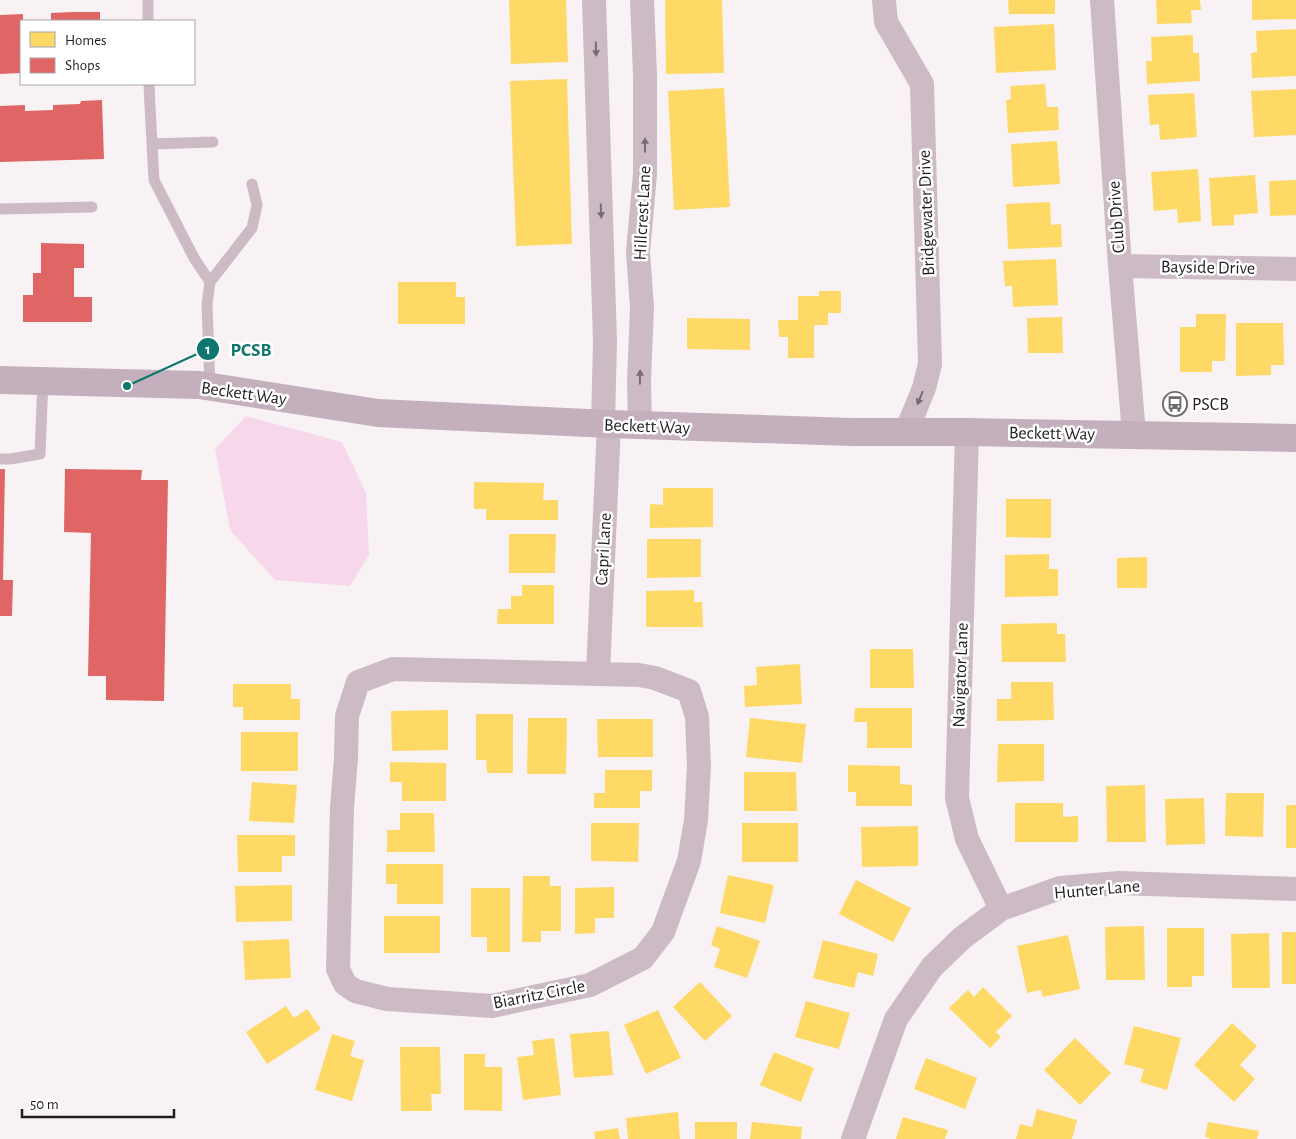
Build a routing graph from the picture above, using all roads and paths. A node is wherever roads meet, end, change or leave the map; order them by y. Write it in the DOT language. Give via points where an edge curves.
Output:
graph roads {
  1 [pos="148,0"];
  2 [pos="594,0"];
  3 [pos="642,0"];
  4 [pos="884,0"];
  5 [pos="1102,0"];
  6 [pos="148,20"];
  7 [pos="149,85"];
  8 [pos="213,142"];
  9 [pos="152,144"];
  10 [pos="252,184"];
  11 [pos="92,207"];
  12 [pos="0,208"];
  13 [pos="1120,266"];
  14 [pos="1296,269"];
  15 [pos="210,282"];
  16 [pos="0,380"];
  17 [pos="43,381"];
  18 [pos="210,387"];
  19 [pos="606,424"];
  20 [pos="640,426"];
  21 [pos="906,432"];
  22 [pos="967,432"];
  23 [pos="1134,434"];
  24 [pos="1296,438"];
  25 [pos="0,459"];
  26 [pos="598,673"];
  27 [pos="1296,889"];
  28 [pos="1001,909"];
  29 [pos="853,1139"];
  1 -- 6 [label="lane"];
  2 -- 19 [label="street, Hillcrest Lane, one-way"];
  20 -- 3 [label="street, Hillcrest Lane, one-way" via="642,307 638,252 645,174"];
  4 -- 21 [label="street, Bridgewater Drive, one-way" via="886,22 922,84 930,364"];
  5 -- 13 [label="street, Club Drive"];
  7 -- 9 [label="lane"];
  8 -- 9 [label="lane"];
  9 -- 15 [label="lane" via="154,180"];
  10 -- 15 [label="lane" via="257,205 252,228"];
  11 -- 12 [label="lane"];
  13 -- 14 [label="street, Bayside Drive"];
  13 -- 23 [label="street, Club Drive"];
  15 -- 18 [label="lane" via="207,304"];
  16 -- 17 [label="street, Beckett Way"];
  17 -- 18 [label="street, Beckett Way"];
  17 -- 25 [label="lane" via="40,454"];
  18 -- 19 [label="street, Beckett Way" via="378,413"];
  19 -- 20 [label="street, Beckett Way"];
  19 -- 26 [label="street, Capri Lane"];
  20 -- 21 [label="street, Beckett Way"];
  21 -- 22 [label="street, Beckett Way"];
  22 -- 23 [label="street, Beckett Way"];
  22 -- 28 [label="street, Navigator Lane" via="957,798 967,839"];
  23 -- 24 [label="street, Beckett Way"];
  26 -- 26 [label="street, Biarritz Circle" via="655,678 689,691 697,717 696,820 689,861 663,932 643,958 590,985 492,1006 387,999 355,992 345,984 338,970 347,716 358,682 393,669"];
  27 -- 28 [label="street, Hunter Lane" via="1119,883 1060,888"];
  28 -- 29 [label="street, Hunter Lane" via="962,938 932,967 896,1020"];
}
